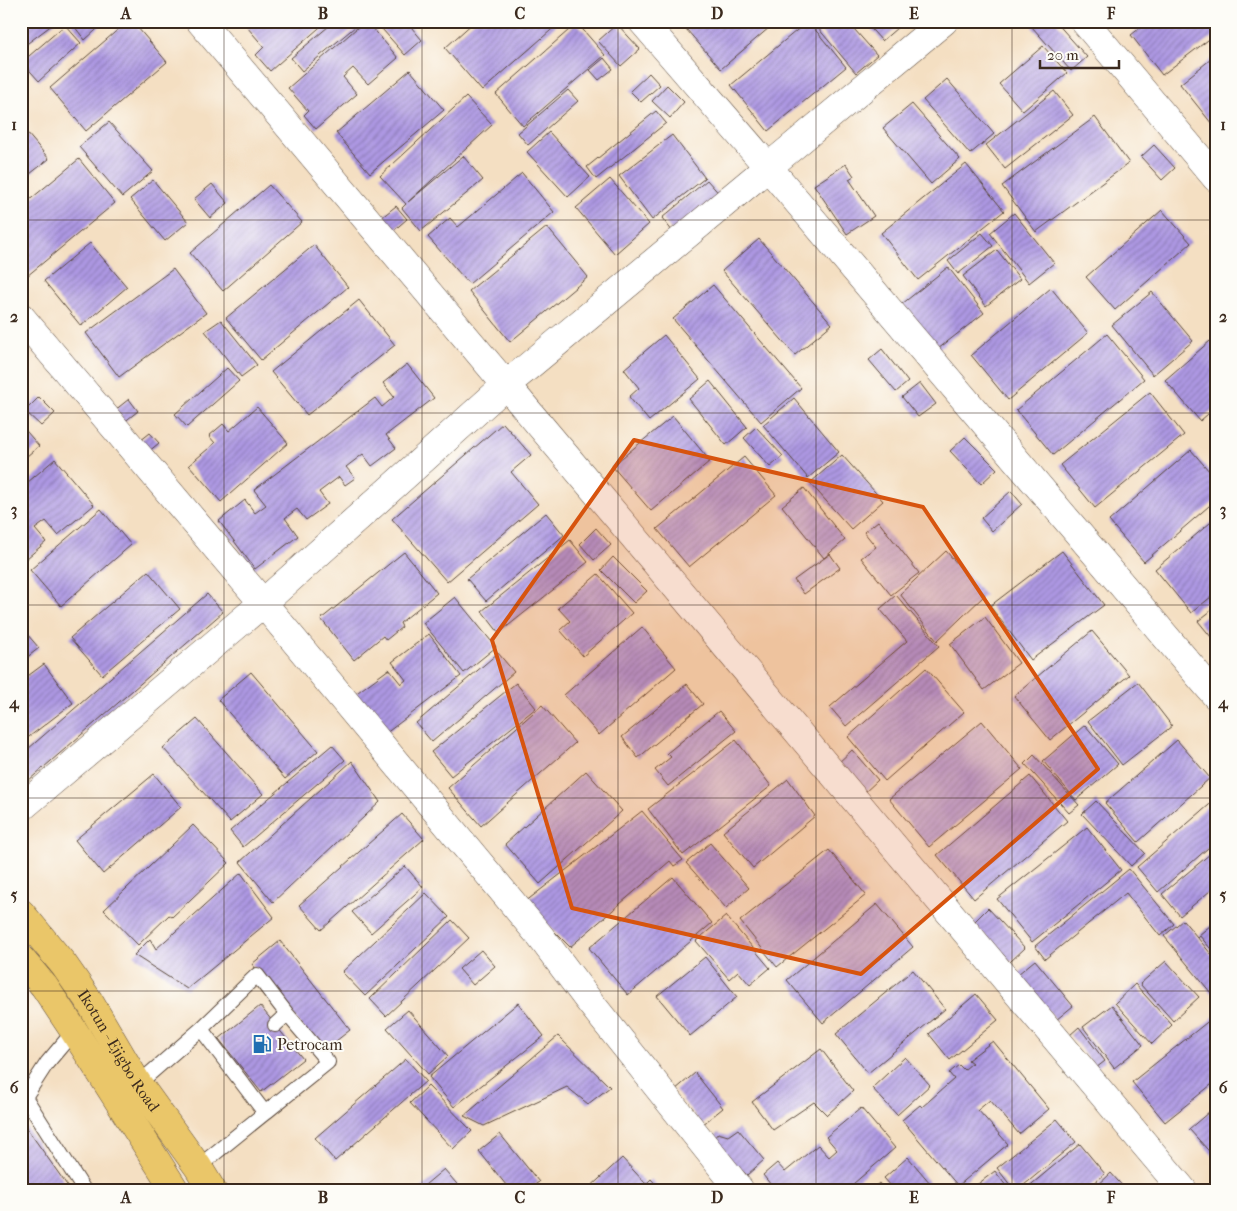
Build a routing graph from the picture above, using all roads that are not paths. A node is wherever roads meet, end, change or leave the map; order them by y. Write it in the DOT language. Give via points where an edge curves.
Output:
graph roads {
  1 [pos="200,21"];
  2 [pos="642,21"];
  3 [pos="944,21"];
  4 [pos="1084,21"];
  5 [pos="768,167"];
  6 [pos="1216,178"];
  7 [pos="21,316"];
  8 [pos="506,385"];
  9 [pos="263,603"];
  10 [pos="1216,696"];
  11 [pos="21,808"];
  12 [pos="21,913"];
  13 [pos="21,959"];
  14 [pos="287,1014"];
  15 [pos="275,1025"];
  16 [pos="201,1029"];
  17 [pos="74,1031"];
  18 [pos="138,1084"];
  19 [pos="23,1098"];
  20 [pos="265,1113"];
  21 [pos="198,1167"];
  22 [pos="84,1190"];
  23 [pos="174,1190"];
  24 [pos="212,1190"];
  25 [pos="740,1190"];
  26 [pos="1183,1190"];
  1 -- 8 [label="street"];
  2 -- 5 [label="street"];
  3 -- 5 [label="street"];
  4 -- 6 [label="street"];
  5 -- 8 [label="street"];
  5 -- 10 [label="street"];
  7 -- 9 [label="street"];
  8 -- 9 [label="street"];
  8 -- 26 [label="street"];
  9 -- 11 [label="street"];
  9 -- 25 [label="street" via="540,936"];
  12 -- 18 [label="main road, Ikotun - Ejigbo Road" via="89,1001"];
  13 -- 17 [label="main road, Ikotun - Ejigbo Road" via="44,986"];
  14 -- 15 [label="lane"];
  14 -- 16 [label="lane" via="257,975"];
  14 -- 20 [label="lane" via="328,1062"];
  16 -- 18 [label="lane"];
  16 -- 20 [label="lane" via="233,1064"];
  17 -- 19 [label="lane"];
  17 -- 23 [label="main road, Ikotun - Ejigbo Road"];
  18 -- 21 [label="main road, Ikotun - Ejigbo Road"];
  19 -- 22 [label="lane"];
  20 -- 21 [label="lane"];
  21 -- 24 [label="main road, Ikotun - Ejigbo Road"];
}
